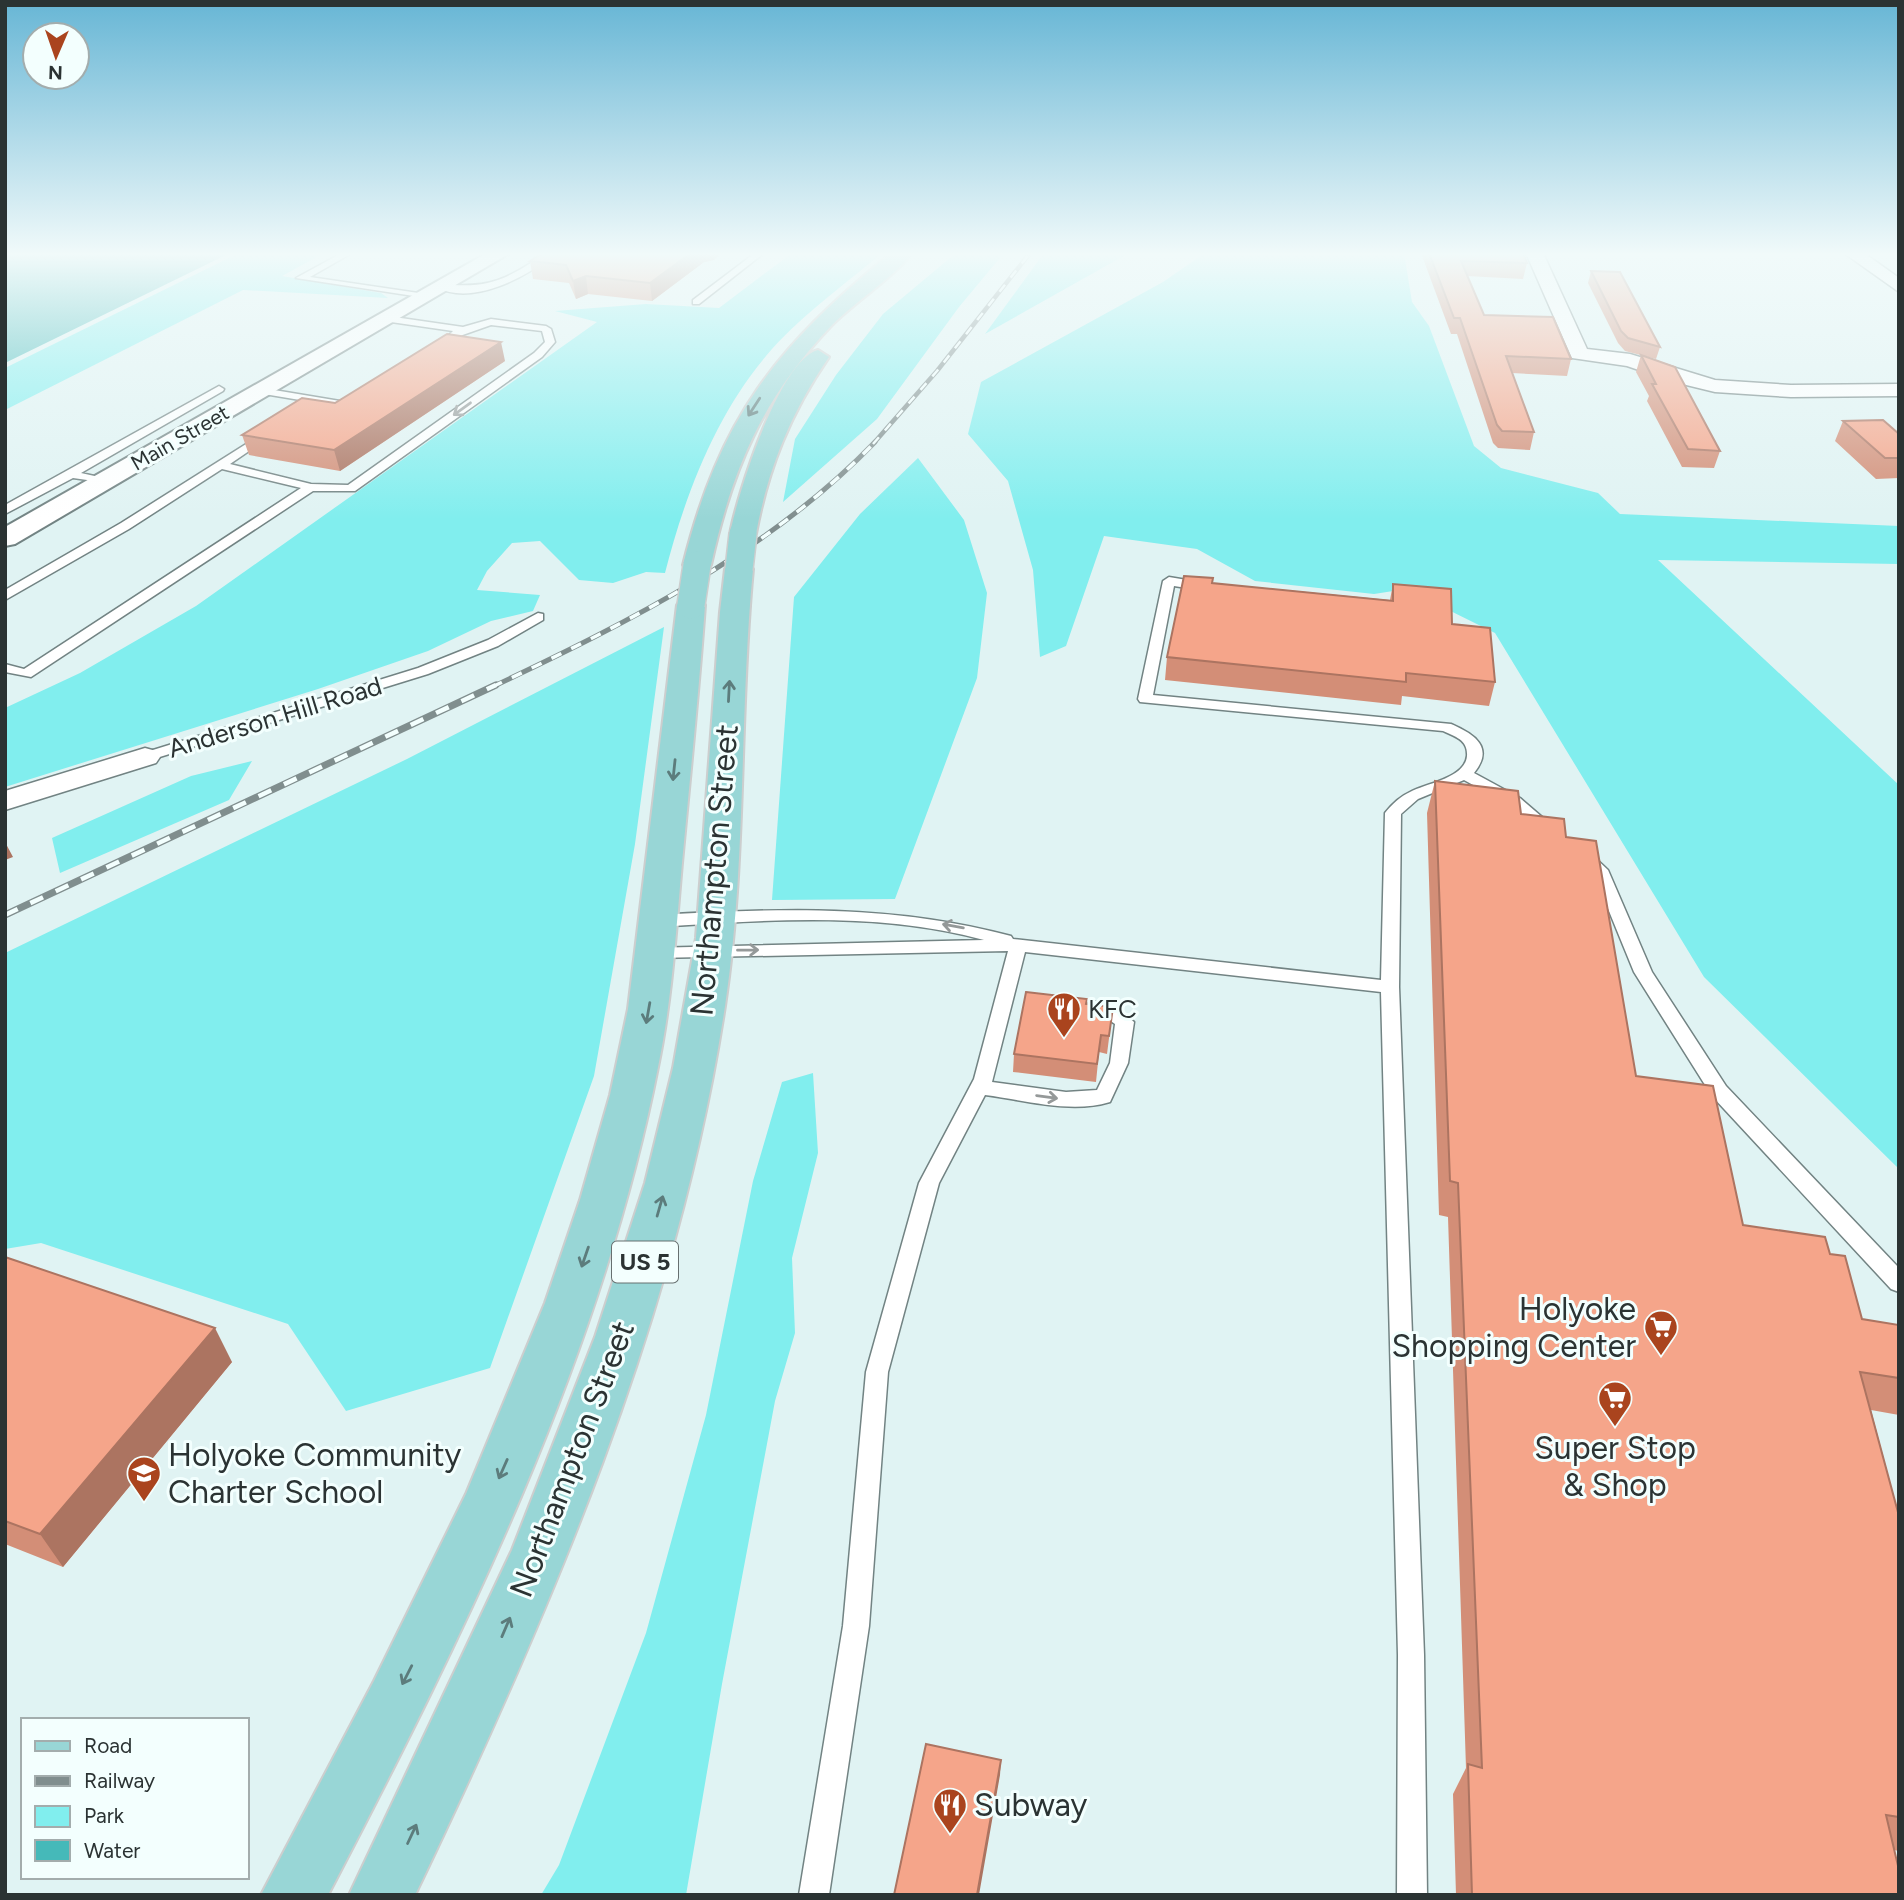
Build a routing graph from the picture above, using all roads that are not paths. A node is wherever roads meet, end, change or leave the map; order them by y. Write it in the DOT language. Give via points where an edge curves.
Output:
graph roads {
  1 [pos="348,342"];
  2 [pos="550,342"];
  3 [pos="804,342"];
  4 [pos="833,342"];
  5 [pos="1574,342"];
  6 [pos="1899,390"];
  7 [pos="262,391"];
  8 [pos="364,391"];
  9 [pos="228,398"];
  10 [pos="201,400"];
  11 [pos="322,401"];
  12 [pos="311,408"];
  13 [pos="277,429"];
  14 [pos="220,465"];
  15 [pos="71,474"];
  16 [pos="104,481"];
  17 [pos="311,487"];
  18 [pos="5,510"];
  19 [pos="5,538"];
  20 [pos="1223,590"];
  21 [pos="5,596"];
  22 [pos="538,617"];
  23 [pos="5,668"];
  24 [pos="145,757"];
  25 [pos="1465,774"];
  26 [pos="5,801"];
  27 [pos="715,934"];
  28 [pos="657,937"];
  29 [pos="1018,945"];
  30 [pos="1390,987"];
  31 [pos="1004,996"];
  32 [pos="1030,999"];
  33 [pos="1068,1004"];
  34 [pos="979,1087"];
  35 [pos="1899,1283"];
  36 [pos="293,1895"];
  37 [pos="382,1895"];
  38 [pos="814,1895"];
  39 [pos="1412,1895"];
  1 -- 7 [label="main road, Main Street"];
  2 -- 17 [label="lane, one-way" via="538,355 351,489"];
  3 -- 28 [label="main road, Northampton Street / US 5, one-way, bridge" via="763,393 730,450 706,518 691,605"];
  27 -- 4 [label="main road, Northampton Street / US 5, one-way, bridge" via="738,577 747,511 775,431 815,361"];
  5 -- 6 [label="street" via="1580,354 1623,358 1715,386"];
  7 -- 9 [label="main road, Main Street"];
  7 -- 11 [label="lane"];
  8 -- 11 [label="lane" via="342,404"];
  9 -- 10 [label="lane"];
  9 -- 10 [label="lane"];
  9 -- 16 [label="main road, Main Street"];
  10 -- 15 [label="lane"];
  11 -- 12 [label="lane"];
  13 -- 14 [label="lane"];
  14 -- 17 [label="lane"];
  14 -- 21 [label="lane"];
  15 -- 16 [label="lane"];
  15 -- 18 [label="lane"];
  16 -- 19 [label="main road, Main Street"];
  17 -- 23 [label="lane" via="26,674"];
  20 -- 25 [label="lane" via="1169,581 1145,699 1446,727 1467,736 1475,747 1474,763"];
  22 -- 24 [label="lane, Anderson Hill Road" via="493,643 423,671"];
  24 -- 26 [label="street, Anderson Hill Road"];
  25 -- 30 [label="lane" via="1413,796 1393,813"];
  25 -- 35 [label="lane" via="1514,801 1600,870 1643,972 1719,1091"];
  27 -- 28 [label="lane"];
  27 -- 28 [label="lane"];
  27 -- 29 [label="lane, one-way"];
  29 -- 27 [label="lane, one-way" via="933,922 812,916"];
  37 -- 27 [label="main road, Northampton Street / US 5, one-way" via="489,1668 601,1394 675,1155"];
  28 -- 36 [label="main road, Northampton Street / US 5, one-way" via="649,1010 607,1187 545,1367 426,1638"];
  29 -- 30 [label="lane"];
  29 -- 31 [label="lane"];
  30 -- 39 [label="lane" via="1411,1655"];
  31 -- 32 [label="lane"];
  31 -- 34 [label="lane"];
  34 -- 33 [label="lane, one-way" via="1066,1099 1103,1097 1119,1063 1125,1022 1107,1009"];
  34 -- 38 [label="lane" via="929,1183 877,1372 856,1626"];
}
